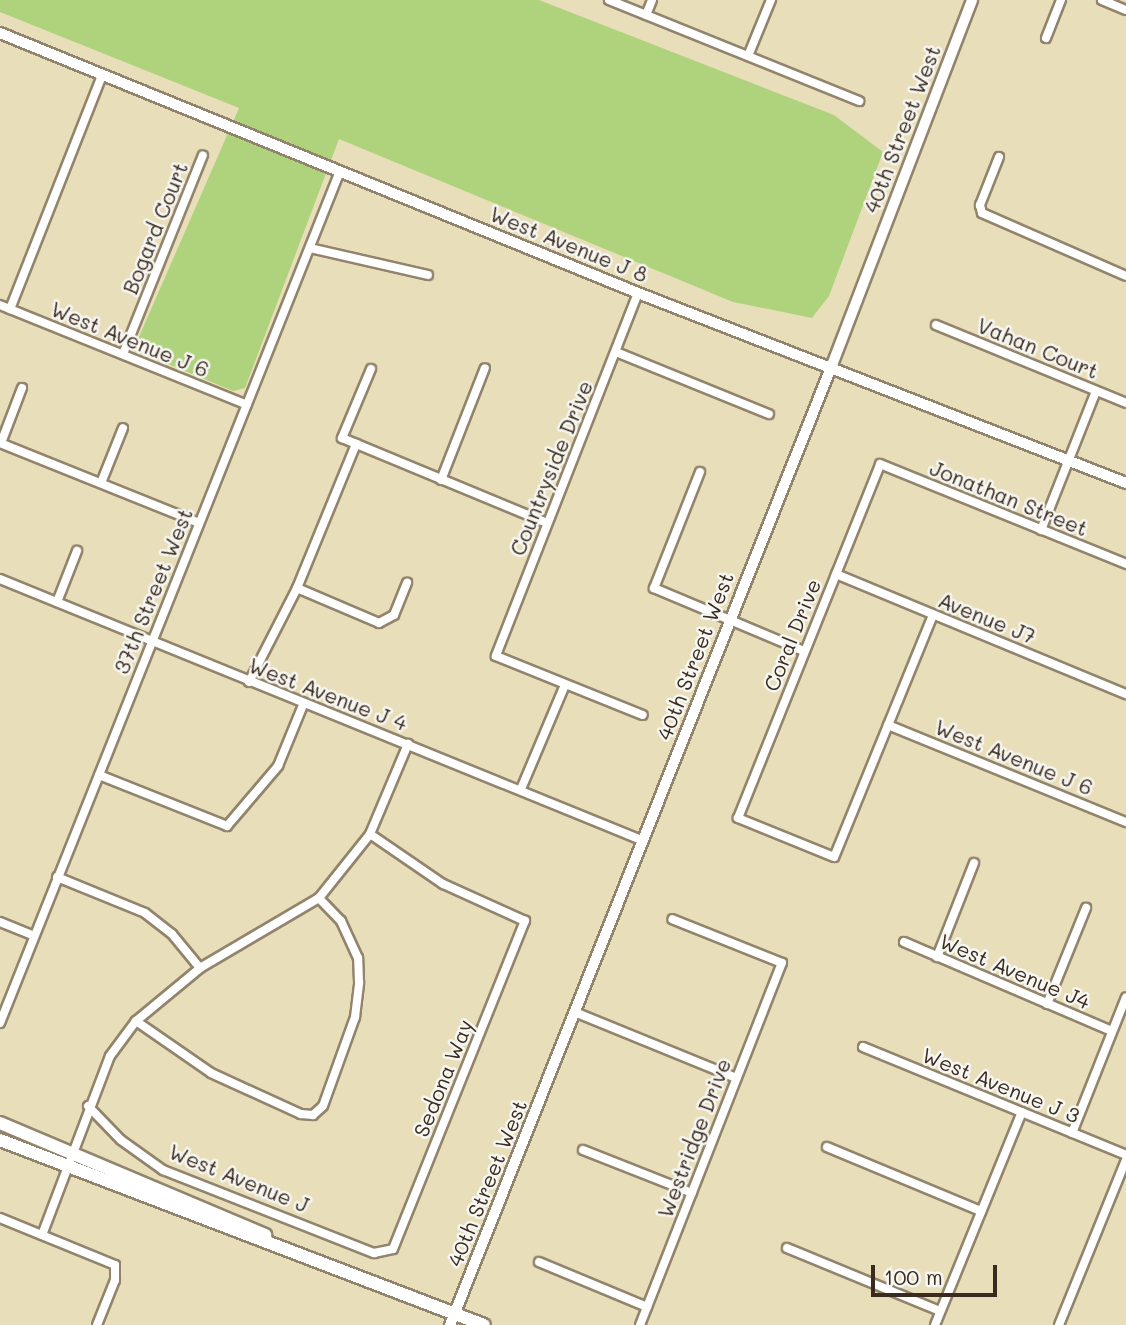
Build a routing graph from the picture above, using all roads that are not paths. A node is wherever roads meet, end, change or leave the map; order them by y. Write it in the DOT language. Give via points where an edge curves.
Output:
graph roads {
  1 [pos="609,0"];
  2 [pos="652,0"];
  3 [pos="771,0"];
  4 [pos="972,0"];
  5 [pos="1061,0"];
  6 [pos="1102,0"];
  7 [pos="1126,9"];
  8 [pos="646,15"];
  9 [pos="0,33"];
  10 [pos="1046,38"];
  11 [pos="748,56"];
  12 [pos="102,75"];
  13 [pos="859,101"];
  14 [pos="203,155"];
  15 [pos="999,157"];
  16 [pos="340,171"];
  17 [pos="310,248"];
  18 [pos="428,275"];
  19 [pos="1126,276"];
  20 [pos="638,293"];
  21 [pos="0,305"];
  22 [pos="10,309"];
  23 [pos="936,325"];
  24 [pos="616,352"];
  25 [pos="123,354"];
  26 [pos="832,365"];
  27 [pos="371,369"];
  28 [pos="485,369"];
  29 [pos="22,388"];
  30 [pos="1096,391"];
  31 [pos="1126,403"];
  32 [pos="247,405"];
  33 [pos="769,414"];
  34 [pos="123,428"];
  35 [pos="0,443"];
  36 [pos="356,444"];
  37 [pos="1069,460"];
  38 [pos="880,464"];
  39 [pos="700,472"];
  40 [pos="441,480"];
  41 [pos="101,483"];
  42 [pos="1126,483"];
  43 [pos="199,523"];
  44 [pos="547,523"];
  45 [pos="1041,530"];
  46 [pos="77,551"];
  47 [pos="1126,564"];
  48 [pos="836,574"];
  49 [pos="0,579"];
  50 [pos="407,582"];
  51 [pos="297,589"];
  52 [pos="57,602"];
  53 [pos="933,615"];
  54 [pos="729,620"];
  55 [pos="152,642"];
  56 [pos="804,651"];
  57 [pos="249,682"];
  58 [pos="565,685"];
  59 [pos="1126,694"];
  60 [pos="303,705"];
  61 [pos="643,715"];
  62 [pos="888,725"];
  63 [pos="408,744"];
  64 [pos="99,775"];
  65 [pos="521,789"];
  66 [pos="1126,822"];
  67 [pos="370,834"];
  68 [pos="645,841"];
  69 [pos="974,863"];
  70 [pos="57,877"];
  71 [pos="319,898"];
  72 [pos="1086,908"];
  73 [pos="672,919"];
  74 [pos="0,922"];
  75 [pos="34,936"];
  76 [pos="904,942"];
  77 [pos="937,957"];
  78 [pos="200,968"];
  79 [pos="1126,997"];
  80 [pos="1047,1004"];
  81 [pos="577,1013"];
  82 [pos="136,1021"];
  83 [pos="0,1023"];
  84 [pos="1112,1031"];
  85 [pos="863,1047"];
  86 [pos="736,1078"];
  87 [pos="88,1106"];
  88 [pos="1022,1112"];
  89 [pos="0,1124"];
  90 [pos="1072,1133"];
  91 [pos="0,1140"];
  92 [pos="827,1147"];
  93 [pos="583,1150"];
  94 [pos="72,1152"];
  95 [pos="1126,1157"];
  96 [pos="66,1167"];
  97 [pos="692,1192"];
  98 [pos="981,1211"];
  99 [pos="0,1218"];
  100 [pos="42,1235"];
  101 [pos="393,1248"];
  102 [pos="787,1248"];
  103 [pos="306,1255"];
  104 [pos="539,1262"];
  105 [pos="647,1307"];
  106 [pos="940,1311"];
  107 [pos="452,1319"];
  108 [pos="97,1325"];
  109 [pos="484,1325"];
  110 [pos="640,1325"];
  111 [pos="935,1325"];
  112 [pos="1059,1325"];
  1 -- 8 [label="street"];
  2 -- 8 [label="street"];
  3 -- 11 [label="street"];
  4 -- 26 [label="main road, 40th Street West"];
  5 -- 10 [label="street"];
  6 -- 7 [label="street"];
  8 -- 11 [label="street"];
  9 -- 12 [label="main road, West Avenue J 8"];
  11 -- 13 [label="street"];
  12 -- 16 [label="main road, West Avenue J 8"];
  12 -- 22 [label="street"];
  14 -- 25 [label="street, Bogard Court"];
  15 -- 19 [label="street" via="980,205 982,213"];
  16 -- 17 [label="street, 37th Street West"];
  16 -- 20 [label="main road, West Avenue J 8"];
  17 -- 18 [label="street"];
  17 -- 32 [label="street, 37th Street West"];
  20 -- 24 [label="street, Countryside Drive"];
  20 -- 26 [label="main road, West Avenue J 8"];
  21 -- 22 [label="street, West Avenue J 6"];
  22 -- 25 [label="street, West Avenue J 6"];
  23 -- 30 [label="street, Vahan Court"];
  24 -- 33 [label="street"];
  24 -- 44 [label="street, Countryside Drive"];
  25 -- 32 [label="street, West Avenue J 6"];
  26 -- 37 [label="main road, West Avenue J 8"];
  26 -- 54 [label="main road, 40th Street West"];
  27 -- 36 [label="street" via="342,438"];
  28 -- 40 [label="street"];
  29 -- 35 [label="street"];
  30 -- 31 [label="street, Vahan Court"];
  30 -- 37 [label="street"];
  32 -- 43 [label="street, 37th Street West"];
  34 -- 41 [label="street"];
  35 -- 41 [label="street"];
  36 -- 40 [label="street"];
  36 -- 51 [label="street"];
  37 -- 42 [label="main road, West Avenue J 8"];
  37 -- 45 [label="street"];
  38 -- 45 [label="street, Jonathan Street"];
  38 -- 48 [label="street, Coral Drive"];
  39 -- 54 [label="street" via="654,588"];
  40 -- 44 [label="street"];
  41 -- 43 [label="street"];
  43 -- 55 [label="street, 37th Street West"];
  44 -- 58 [label="street, Countryside Drive" via="496,656"];
  45 -- 47 [label="street, Jonathan Street"];
  46 -- 52 [label="street"];
  48 -- 53 [label="street, Avenue J7"];
  48 -- 56 [label="street, Coral Drive"];
  49 -- 52 [label="street, West Avenue J 4"];
  50 -- 51 [label="street" via="394,615 379,623"];
  51 -- 57 [label="street"];
  52 -- 55 [label="street, West Avenue J 4"];
  53 -- 59 [label="street, Avenue J7"];
  53 -- 62 [label="street"];
  54 -- 56 [label="street"];
  54 -- 68 [label="main road, 40th Street West"];
  55 -- 57 [label="street, West Avenue J 4"];
  55 -- 64 [label="street, 37th Street West"];
  56 -- 62 [label="street, Coral Drive" via="738,818 834,857"];
  57 -- 60 [label="street, West Avenue J 4"];
  58 -- 61 [label="street"];
  58 -- 65 [label="street"];
  60 -- 63 [label="street, West Avenue J 4"];
  60 -- 64 [label="street" via="278,766 227,826"];
  62 -- 66 [label="street, West Avenue J 6"];
  63 -- 65 [label="street, West Avenue J 4"];
  63 -- 67 [label="street"];
  64 -- 70 [label="street, 37th Street West"];
  65 -- 68 [label="street, West Avenue J 4"];
  67 -- 71 [label="street"];
  67 -- 101 [label="street, Sedona Way" via="443,884 524,921"];
  68 -- 81 [label="main road, 40th Street West"];
  69 -- 77 [label="street"];
  70 -- 75 [label="street, 37th Street West"];
  70 -- 78 [label="street" via="145,914 172,934"];
  71 -- 78 [label="street"];
  71 -- 82 [label="street" via="341,921 358,958 359,982 355,1017 323,1106 313,1115 301,1114 211,1073"];
  72 -- 80 [label="street"];
  73 -- 86 [label="street, Westridge Drive" via="782,963"];
  74 -- 75 [label="street"];
  75 -- 83 [label="street, 37th Street West"];
  76 -- 77 [label="street, West Avenue J4"];
  77 -- 80 [label="street, West Avenue J4"];
  78 -- 82 [label="street"];
  79 -- 84 [label="street"];
  80 -- 84 [label="street, West Avenue J4"];
  81 -- 86 [label="street"];
  81 -- 107 [label="main road, 40th Street West"];
  82 -- 87 [label="street" via="110,1056"];
  84 -- 90 [label="street"];
  85 -- 88 [label="street, West Avenue J 3"];
  86 -- 97 [label="street, Westridge Drive"];
  87 -- 94 [label="street"];
  87 -- 101 [label="street, West Avenue J" via="121,1140 163,1170 374,1253"];
  88 -- 90 [label="street, West Avenue J 3"];
  88 -- 98 [label="street"];
  89 -- 94 [label="main road, West Avenue J"];
  90 -- 95 [label="street, West Avenue J 3"];
  91 -- 96 [label="main road, West Avenue J"];
  92 -- 98 [label="street"];
  93 -- 97 [label="street"];
  94 -- 96 [label="street"];
  94 -- 103 [label="main road, West Avenue J" via="214,1209"];
  95 -- 112 [label="street"];
  96 -- 100 [label="street"];
  96 -- 103 [label="main road, West Avenue J" via="206,1223"];
  97 -- 105 [label="street, Westridge Drive"];
  98 -- 106 [label="street"];
  99 -- 100 [label="street"];
  100 -- 108 [label="street" via="115,1265 115,1280"];
  102 -- 106 [label="street"];
  103 -- 107 [label="main road, West Avenue J"];
  104 -- 105 [label="street"];
  105 -- 110 [label="street, Westridge Drive"];
  106 -- 111 [label="street"];
  107 -- 109 [label="main road, West Avenue J"];
}
